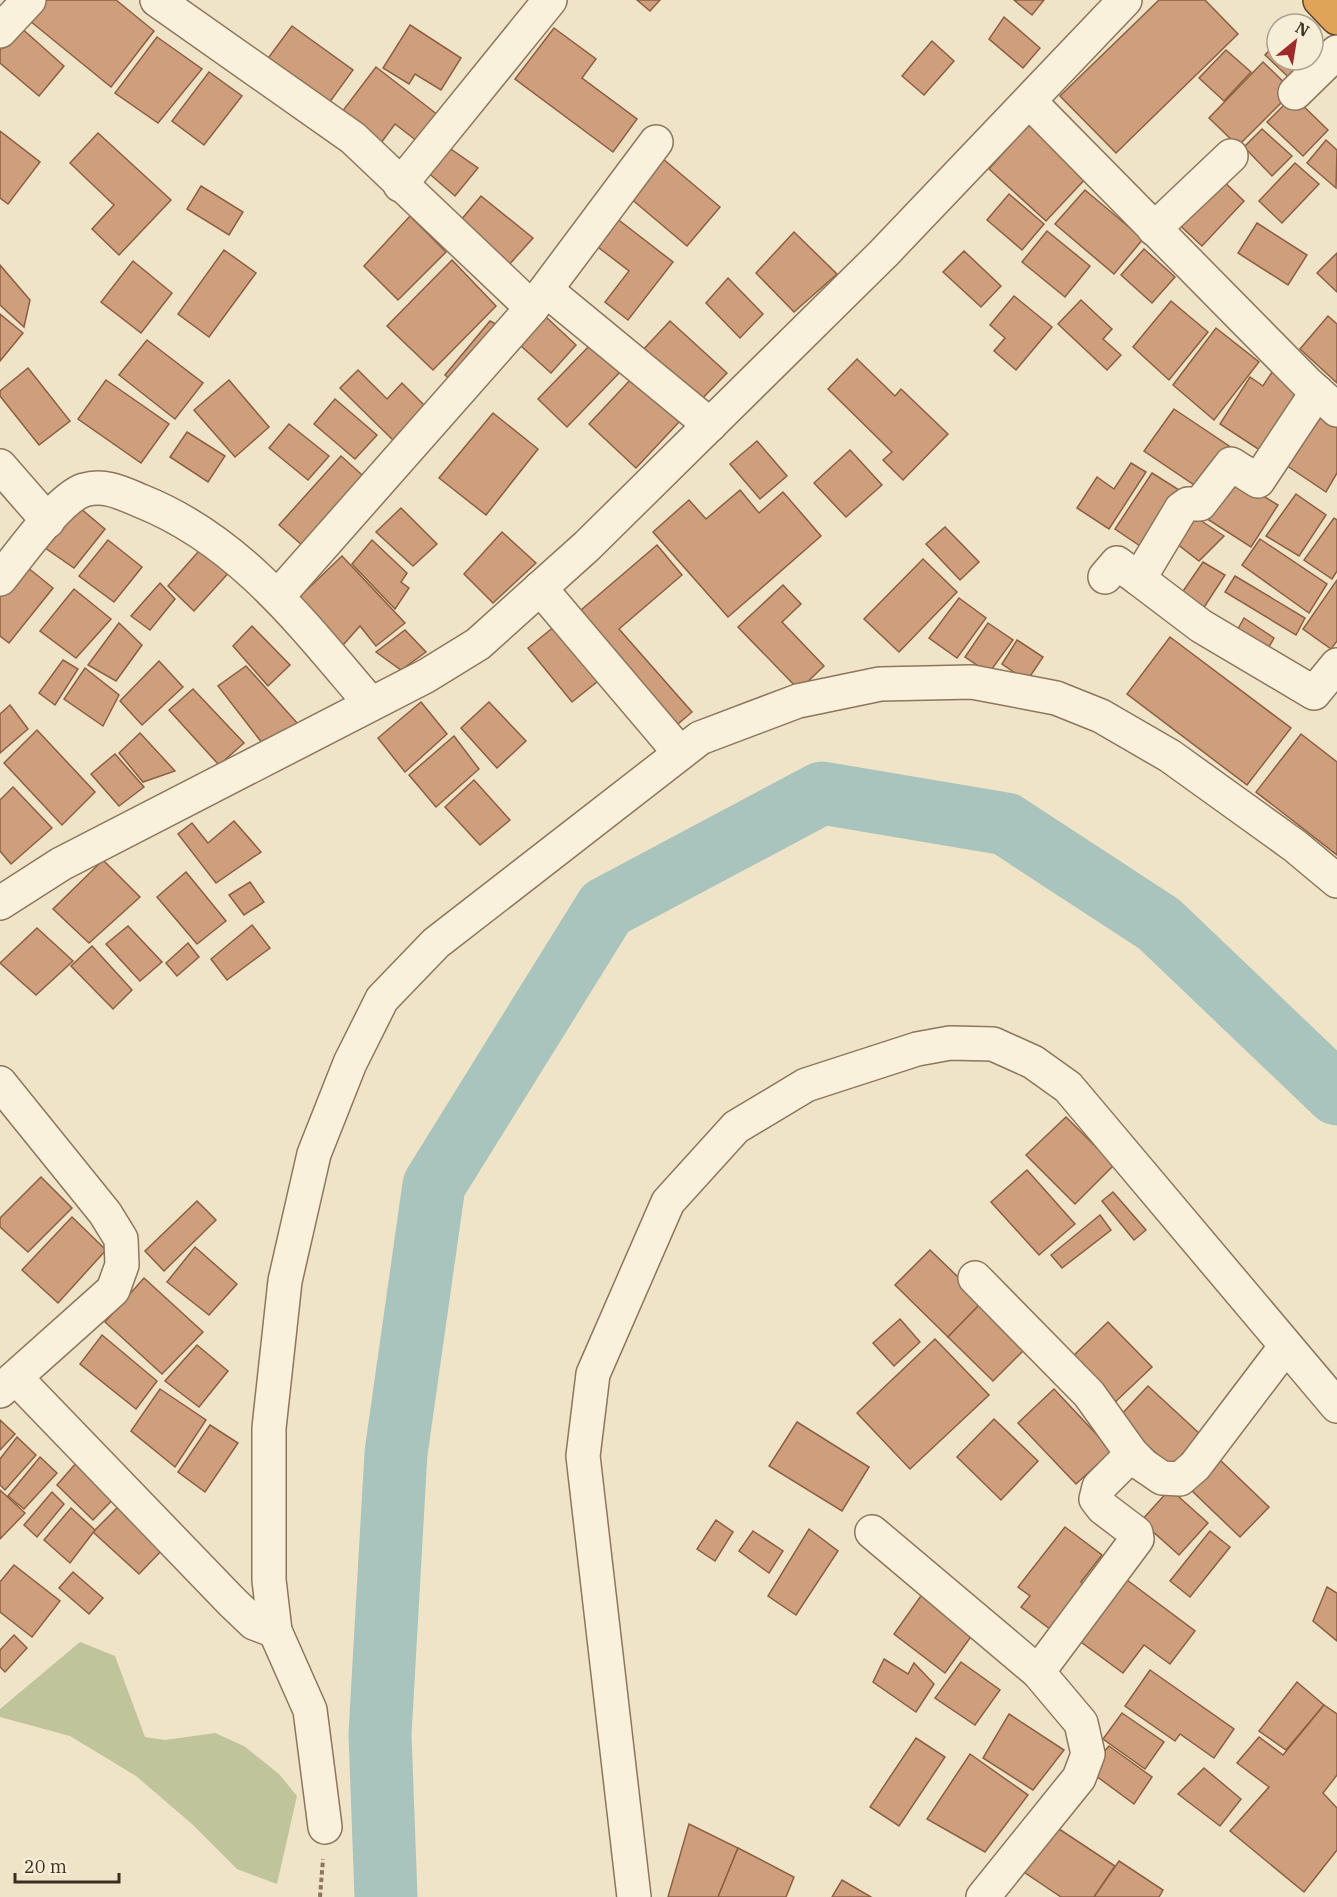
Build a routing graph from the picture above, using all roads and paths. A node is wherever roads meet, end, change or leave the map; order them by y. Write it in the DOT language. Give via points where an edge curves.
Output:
graph roads {
  1 [pos="30,0"];
  2 [pos="157,0"];
  3 [pos="550,0"];
  4 [pos="1125,0"];
  5 [pos="0,32"];
  6 [pos="1337,52"];
  7 [pos="1295,93"];
  8 [pos="1030,102"];
  9 [pos="656,142"];
  10 [pos="1231,156"];
  11 [pos="400,185"];
  12 [pos="1154,229"];
  13 [pos="539,299"];
  14 [pos="1327,401"];
  15 [pos="710,425"];
  16 [pos="0,466"];
  17 [pos="48,521"];
  18 [pos="1105,577"];
  19 [pos="0,579"];
  20 [pos="1139,579"];
  21 [pos="540,588"];
  22 [pos="278,596"];
  23 [pos="1337,665"];
  24 [pos="371,704"];
  25 [pos="680,753"];
  26 [pos="1337,881"];
  27 [pos="0,903"];
  28 [pos="0,1083"];
  29 [pos="975,1278"];
  30 [pos="1286,1346"];
  31 [pos="8,1385"];
  32 [pos="1337,1406"];
  33 [pos="1131,1454"];
  34 [pos="872,1532"];
  35 [pos="274,1631"];
  36 [pos="1038,1672"];
  37 [pos="325,1827"];
  38 [pos="995,1893"];
  39 [pos="634,1897"];
  1 -- 5 [label="street"];
  2 -- 11 [label="street" via="353,138"];
  3 -- 11 [label="street"];
  4 -- 8 [label="street"];
  6 -- 7 [label="street"];
  8 -- 12 [label="street"];
  8 -- 15 [label="street"];
  9 -- 13 [label="street"];
  10 -- 12 [label="street"];
  11 -- 13 [label="street"];
  12 -- 14 [label="street"];
  13 -- 15 [label="street"];
  13 -- 22 [label="street"];
  14 -- 20 [label="street" via="1257,481 1231,464 1200,504 1188,504 1181,509"];
  15 -- 21 [label="street"];
  16 -- 17 [label="street"];
  17 -- 19 [label="street"];
  17 -- 22 [label="street" via="59,507 83,490 107,487 204,532"];
  18 -- 20 [label="street" via="1117,563"];
  20 -- 23 [label="street" via="1202,626 1314,693"];
  21 -- 24 [label="street" via="478,644"];
  21 -- 25 [label="street"];
  22 -- 24 [label="street"];
  24 -- 27 [label="street" via="61,864"];
  25 -- 26 [label="street" via="700,738 747,718 798,701 868,686 928,681 1004,687 1056,698 1101,716 1170,756"];
  25 -- 35 [label="street" via="436,943 382,999 350,1063 314,1154 285,1281 269,1428 269,1580"];
  28 -- 31 [label="street" via="105,1213 121,1239 122,1265 113,1290"];
  29 -- 33 [label="street" via="1089,1394"];
  30 -- 32 [label="street"];
  30 -- 33 [label="street" via="1195,1466 1180,1479 1162,1478"];
  30 -- 39 [label="street" via="1068,1087 1033,1062 993,1044 950,1043 917,1049 806,1085 736,1127 668,1202 593,1374 583,1456"];
  31 -- 35 [label="street" via="254,1623"];
  33 -- 36 [label="street" via="1096,1495 1103,1508 1134,1532 1137,1539"];
  34 -- 36 [label="street"];
  35 -- 37 [label="street" via="310,1710"];
  36 -- 38 [label="street" via="1081,1723 1088,1754 1079,1778"];
}
